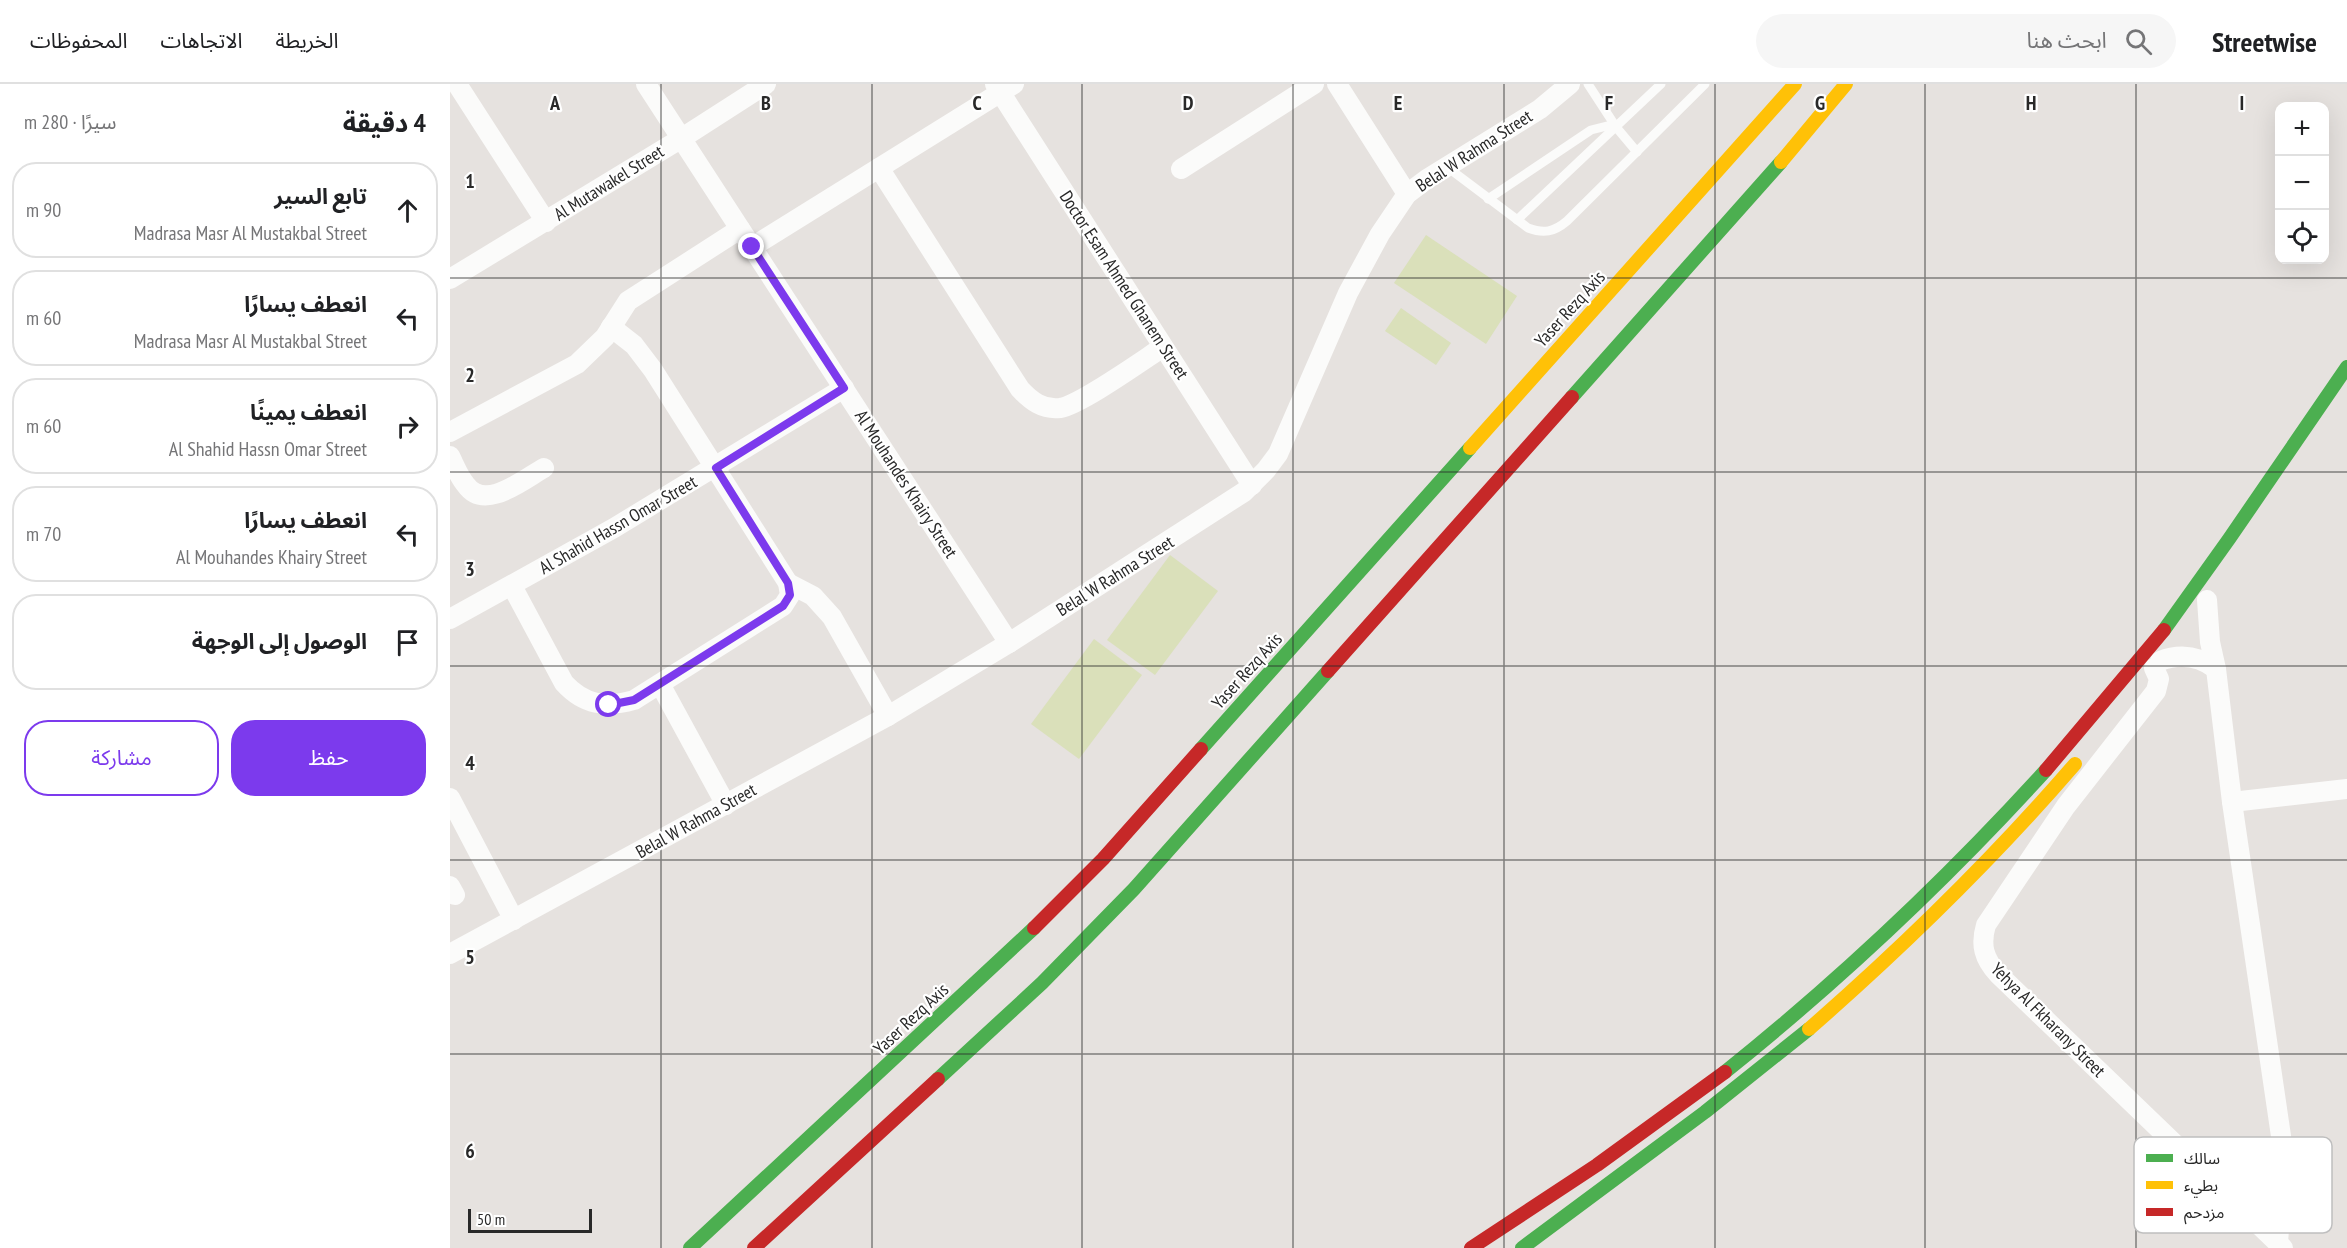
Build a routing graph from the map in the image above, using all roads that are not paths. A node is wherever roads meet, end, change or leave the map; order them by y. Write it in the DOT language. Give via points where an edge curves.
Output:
graph roads {
  1 [pos="457,84"];
  2 [pos="646,84"];
  3 [pos="766,84"];
  4 [pos="1314,84"];
  5 [pos="1337,84"];
  6 [pos="1569,84"];
  7 [pos="1588,84"];
  8 [pos="1661,84"];
  9 [pos="1705,84"];
  10 [pos="1795,84"];
  11 [pos="1846,84"];
  12 [pos="1003,87"];
  13 [pos="1616,127"];
  14 [pos="681,138"];
  15 [pos="1637,152"];
  16 [pos="1447,167"];
  17 [pos="879,168"];
  18 [pos="1181,169"];
  19 [pos="1407,194"];
  20 [pos="1488,199"];
  21 [pos="1516,220"];
  22 [pos="546,222"];
  23 [pos="740,229"];
  24 [pos="752,247"];
  25 [pos="450,279"];
  26 [pos="611,327"];
  27 [pos="1163,347"];
  28 [pos="2347,367"];
  29 [pos="844,388"];
  30 [pos="450,432"];
  31 [pos="450,456"];
  32 [pos="544,468"];
  33 [pos="716,468"];
  34 [pos="1252,485"];
  35 [pos="788,583"];
  36 [pos="512,586"];
  37 [pos="2210,595"];
  38 [pos="2193,618"];
  39 [pos="450,619"];
  40 [pos="1009,643"];
  41 [pos="2174,644"];
  42 [pos="2154,669"];
  43 [pos="2217,669"];
  44 [pos="660,684"];
  45 [pos="888,716"];
  46 [pos="2087,749"];
  47 [pos="2347,789"];
  48 [pos="2050,794"];
  49 [pos="450,798"];
  50 [pos="2232,802"];
  51 [pos="726,805"];
  52 [pos="2066,806"];
  53 [pos="514,920"];
  54 [pos="450,954"];
  55 [pos="2168,1137"];
  56 [pos="2281,1137"];
  57 [pos="2268,1233"];
  58 [pos="2281,1245"];
  59 [pos="690,1248"];
  60 [pos="754,1248"];
  61 [pos="1471,1248"];
  62 [pos="1522,1248"];
  1 -- 22 [label="street"];
  2 -- 14 [label="street, Al Mouhandes Khairy Street"];
  3 -- 14 [label="street, Al Mutawakel Street"];
  4 -- 18 [label="street"];
  5 -- 19 [label="street"];
  6 -- 16 [label="street, Belal W Rahma Street" via="1540,109"];
  7 -- 13 [label="lane"];
  8 -- 13 [label="lane"];
  9 -- 15 [label="lane"];
  10 -- 59 [label="main road, Yaser Rezq Axis" via="1102,859 1012,951"];
  11 -- 60 [label="main road" via="1790,152 1134,889 1042,982"];
  12 -- 17 [label="street"];
  12 -- 27 [label="street, Doctor Esam Ahmed Ghanem Street"];
  13 -- 15 [label="lane"];
  13 -- 20 [label="lane" via="1591,130"];
  13 -- 21 [label="lane"];
  14 -- 22 [label="street, Al Mutawakel Street"];
  14 -- 23 [label="street, Al Mouhandes Khairy Street"];
  15 -- 21 [label="lane" via="1559,228 1538,232"];
  16 -- 19 [label="street, Belal W Rahma Street"];
  16 -- 20 [label="lane"];
  17 -- 24 [label="street"];
  17 -- 27 [label="street" via="1020,389 1038,405 1071,405"];
  19 -- 34 [label="street, Belal W Rahma Street" via="1348,293 1278,453"];
  20 -- 21 [label="lane"];
  22 -- 25 [label="street, Al Mutawakel Street"];
  23 -- 24 [label="street, Al Mouhandes Khairy Street"];
  23 -- 26 [label="street" via="634,295"];
  24 -- 29 [label="street, Al Mouhandes Khairy Street"];
  26 -- 30 [label="street" via="597,347 577,364"];
  26 -- 33 [label="street" via="645,357"];
  27 -- 34 [label="street, Doctor Esam Ahmed Ghanem Street"];
  28 -- 61 [label="main road" via="2157,638 2009,811 1931,890 1808,1004 1722,1075 1589,1171"];
  29 -- 33 [label="street, Al Shahid Hassn Omar Street"];
  29 -- 40 [label="street, Al Mouhandes Khairy Street"];
  31 -- 32 [label="street" via="466,486 479,495 502,492"];
  33 -- 35 [label="street"];
  33 -- 36 [label="street, Al Shahid Hassn Omar Street"];
  34 -- 40 [label="street, Belal W Rahma Street"];
  35 -- 44 [label="street" via="790,595 783,606"];
  35 -- 45 [label="street" via="813,596 832,617"];
  36 -- 39 [label="street, Al Shahid Hassn Omar Street"];
  36 -- 44 [label="street" via="573,693 596,704 609,705 634,700"];
  37 -- 38 [label="main road"];
  37 -- 43 [label="street" via="2210,642"];
  40 -- 45 [label="street, Belal W Rahma Street"];
  41 -- 42 [label="main road"];
  42 -- 43 [label="street" via="2170,657 2190,656"];
  42 -- 52 [label="street, Yehya Al Fkharany Street" via="2158,685 2153,696"];
  43 -- 50 [label="street"];
  44 -- 51 [label="street"];
  45 -- 51 [label="street, Belal W Rahma Street"];
  46 -- 48 [label="main road"];
  47 -- 50 [label="street"];
  48 -- 52 [label="main road"];
  48 -- 62 [label="main road" via="1938,913 1838,1003 1706,1112"];
  49 -- 53 [label="street"];
  50 -- 56 [label="street"];
  51 -- 53 [label="street, Belal W Rahma Street"];
  52 -- 55 [label="street, Yehya Al Fkharany Street" via="1986,925 1984,953 1998,975"];
  53 -- 54 [label="street, Belal W Rahma Street"];
  57 -- 58 [label="street, Yehya Al Fkharany Street"];
}
